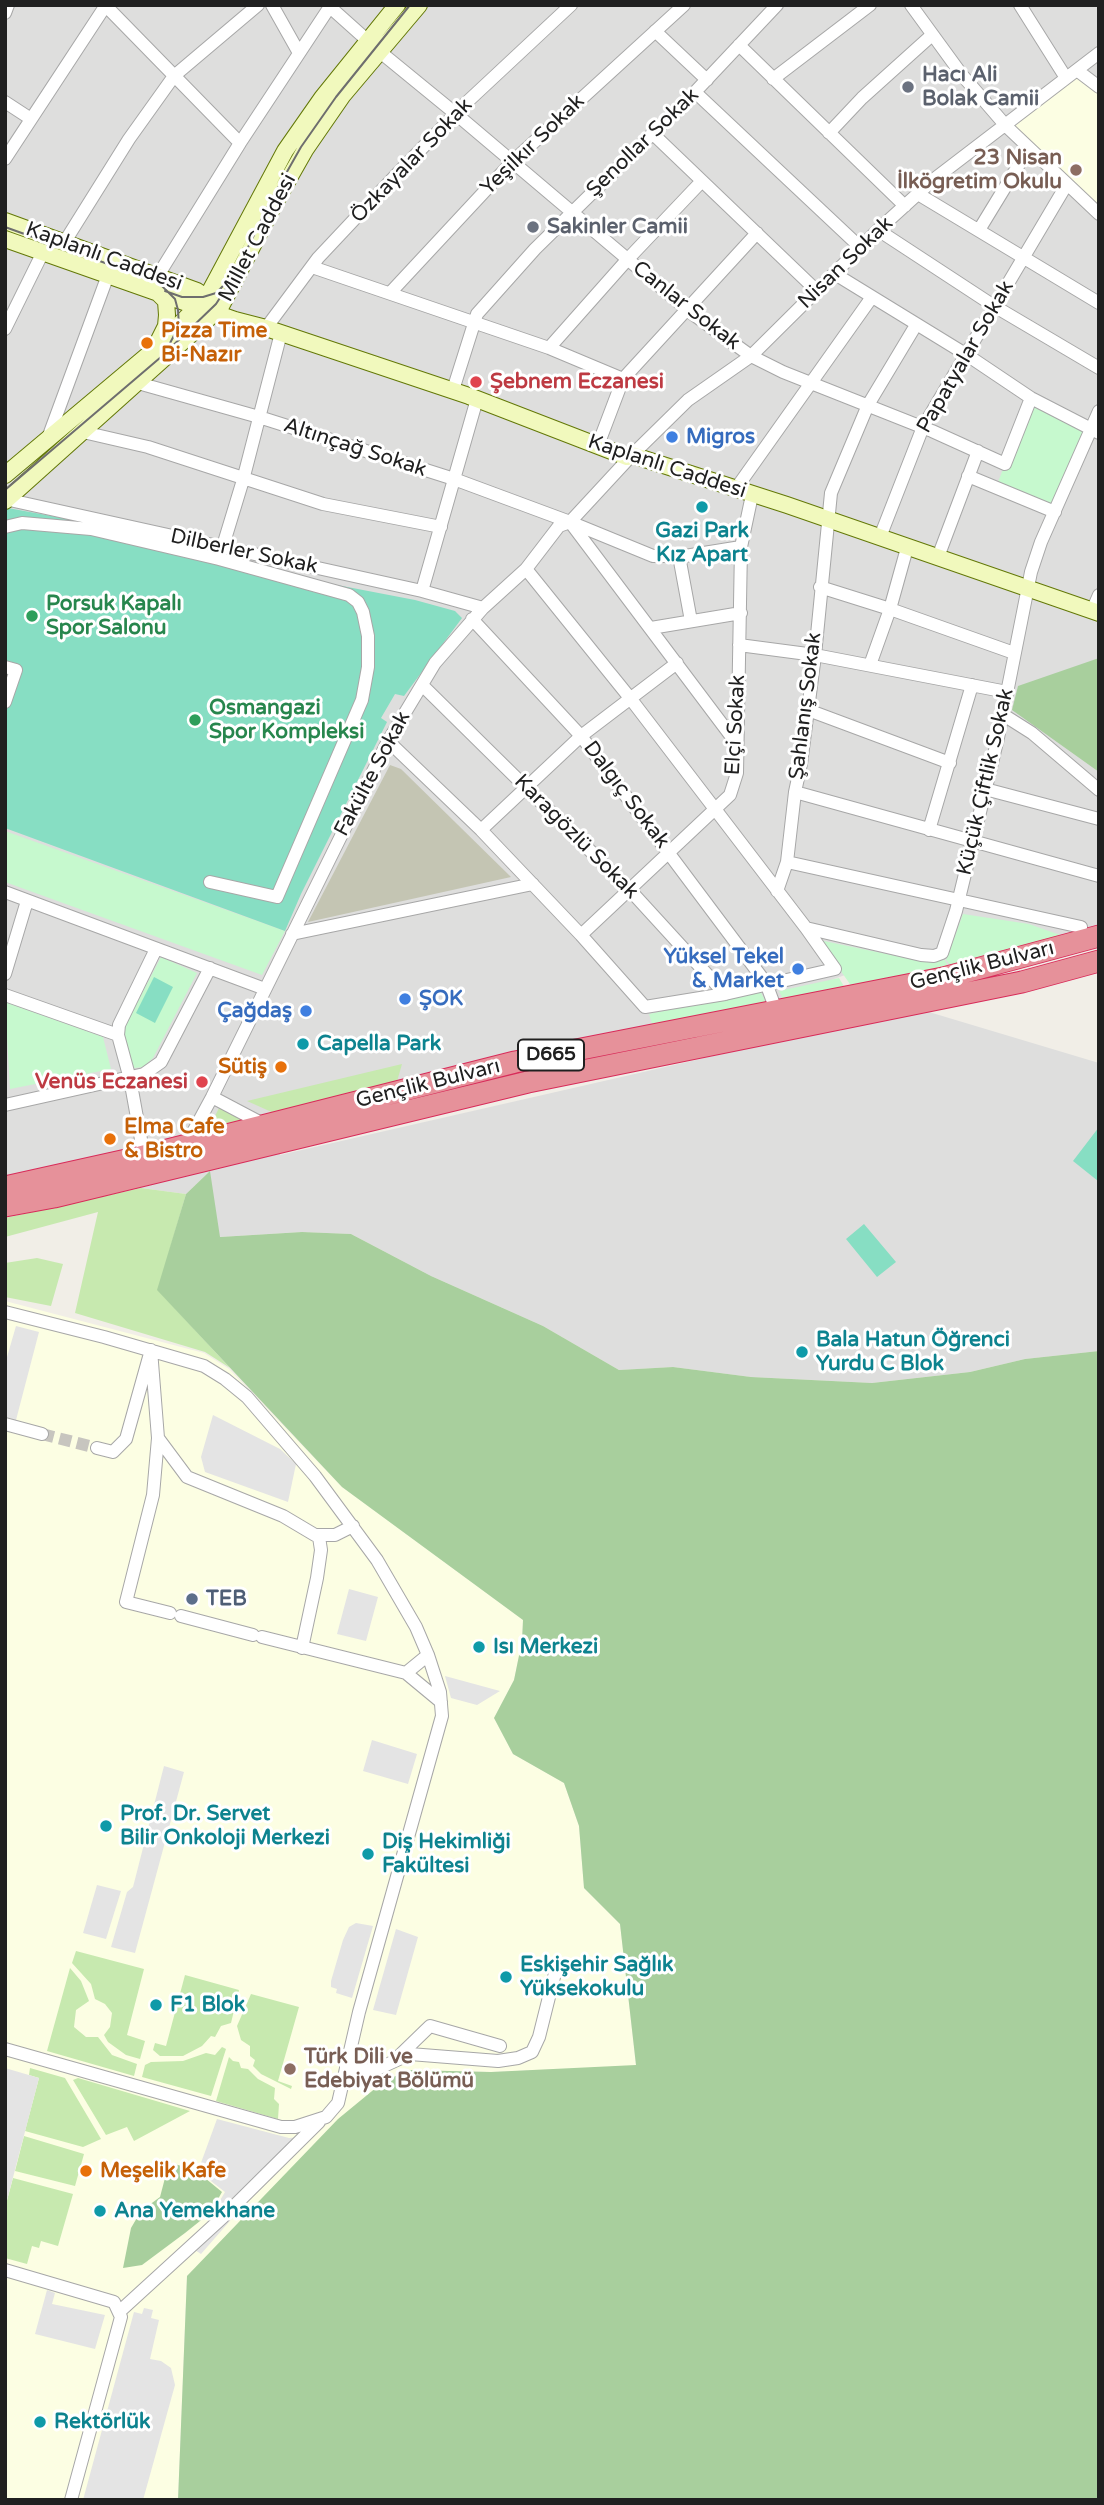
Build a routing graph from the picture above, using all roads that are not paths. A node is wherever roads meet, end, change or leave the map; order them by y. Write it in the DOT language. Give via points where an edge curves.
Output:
graph roads {
  1 [pos="8,5"];
  2 [pos="106,5"];
  3 [pos="258,5"];
  4 [pos="272,5"];
  5 [pos="397,5"];
  6 [pos="419,5"];
  7 [pos="571,5"];
  8 [pos="777,5"];
  9 [pos="870,5"];
  10 [pos="911,5"];
  11 [pos="1020,5"];
  12 [pos="331,6"];
  13 [pos="675,8"];
  14 [pos="5,13"];
  15 [pos="655,31"];
  16 [pos="932,35"];
  17 [pos="739,45"];
  18 [pos="373,46"];
  19 [pos="299,53"];
  20 [pos="1099,53"];
  21 [pos="1078,71"];
  22 [pos="174,76"];
  23 [pos="1066,78"];
  24 [pos="707,79"];
  25 [pos="773,79"];
  26 [pos="1099,87"];
  27 [pos="695,92"];
  28 [pos="5,102"];
  29 [pos="456,114"];
  30 [pos="31,119"];
  31 [pos="1006,126"];
  32 [pos="829,132"];
  33 [pos="652,134"];
  34 [pos="240,143"];
  35 [pos="1029,148"];
  36 [pos="5,159"];
  37 [pos="511,163"];
  38 [pos="702,181"];
  39 [pos="1066,184"];
  40 [pos="918,194"];
  41 [pos="905,206"];
  42 [pos="572,213"];
  43 [pos="1099,214"];
  44 [pos="5,221"];
  45 [pos="878,230"];
  46 [pos="979,230"];
  47 [pos="757,233"];
  48 [pos="5,239"];
  49 [pos="64,243"];
  50 [pos="861,248"];
  51 [pos="43,252"];
  52 [pos="1024,257"];
  53 [pos="627,260"];
  54 [pos="312,267"];
  55 [pos="835,274"];
  56 [pos="108,275"];
  57 [pos="155,286"];
  58 [pos="817,291"];
  59 [pos="390,293"];
  60 [pos="872,297"];
  61 [pos="203,302"];
  62 [pos="1099,303"];
  63 [pos="995,306"];
  64 [pos="685,309"];
  65 [pos="218,310"];
  66 [pos="475,321"];
  67 [pos="916,325"];
  68 [pos="5,329"];
  69 [pos="273,330"];
  70 [pos="549,348"];
  71 [pos="153,350"];
  72 [pos="967,355"];
  73 [pos="751,356"];
  74 [pos="1099,368"];
  75 [pos="623,379"];
  76 [pos="138,383"];
  77 [pos="810,383"];
  78 [pos="453,390"];
  79 [pos="1031,398"];
  80 [pos="477,399"];
  81 [pos="868,405"];
  82 [pos="1099,411"];
  83 [pos="259,417"];
  84 [pos="923,427"];
  85 [pos="1095,431"];
  86 [pos="83,432"];
  87 [pos="48,438"];
  88 [pos="598,445"];
  89 [pos="978,451"];
  90 [pos="632,455"];
  91 [pos="5,475"];
  92 [pos="968,476"];
  93 [pos="243,480"];
  94 [pos="454,480"];
  95 [pos="735,489"];
  96 [pos="752,495"];
  97 [pos="6,499"];
  98 [pos="1055,512"];
  99 [pos="827,521"];
  100 [pos="570,522"];
  101 [pos="5,527"];
  102 [pos="441,527"];
  103 [pos="880,537"];
  104 [pos="741,547"];
  105 [pos="907,548"];
  106 [pos="220,553"];
  107 [pos="680,556"];
  108 [pos="938,557"];
  109 [pos="526,569"];
  110 [pos="820,587"];
  111 [pos="1027,589"];
  112 [pos="422,591"];
  113 [pos="1099,595"];
  114 [pos="483,608"];
  115 [pos="890,609"];
  116 [pos="1095,612"];
  117 [pos="741,613"];
  118 [pos="472,619"];
  119 [pos="691,621"];
  120 [pos="651,628"];
  121 [pos="739,645"];
  122 [pos="1014,653"];
  123 [pos="815,655"];
  124 [pos="677,663"];
  125 [pos="870,665"];
  126 [pos="5,667"];
  127 [pos="422,685"];
  128 [pos="972,685"];
  129 [pos="1007,692"];
  130 [pos="630,698"];
  131 [pos="5,702"];
  132 [pos="808,710"];
  133 [pos="1002,714"];
  134 [pos="581,736"];
  135 [pos="387,741"];
  136 [pos="737,744"];
  137 [pos="950,763"];
  138 [pos="527,787"];
  139 [pos="985,789"];
  140 [pos="1099,790"];
  141 [pos="795,792"];
  142 [pos="714,810"];
  143 [pos="1099,819"];
  144 [pos="481,830"];
  145 [pos="929,830"];
  146 [pos="972,842"];
  147 [pos="669,852"];
  148 [pos="787,862"];
  149 [pos="1099,876"];
  150 [pos="210,882"];
  151 [pos="533,884"];
  152 [pos="629,889"];
  153 [pos="777,891"];
  154 [pos="5,892"];
  155 [pos="959,900"];
  156 [pos="27,901"];
  157 [pos="806,928"];
  158 [pos="1090,931"];
  159 [pos="292,934"];
  160 [pos="581,935"];
  161 [pos="156,949"];
  162 [pos="1099,961"];
  163 [pos="209,968"];
  164 [pos="5,974"];
  165 [pos="766,983"];
  166 [pos="265,989"];
  167 [pos="725,994"];
  168 [pos="5,995"];
  169 [pos="776,1010"];
  170 [pos="118,1035"];
  171 [pos="130,1079"];
  172 [pos="212,1097"];
  173 [pos="5,1105"];
  174 [pos="265,1125"];
  175 [pos="142,1145"];
  176 [pos="186,1145"];
  177 [pos="5,1187"];
  178 [pos="5,1206"];
  179 [pos="5,1312"];
  180 [pos="152,1350"];
  181 [pos="5,1424"];
  182 [pos="42,1434"];
  183 [pos="158,1438"];
  184 [pos="97,1448"];
  185 [pos="353,1526"];
  186 [pos="319,1537"];
  187 [pos="302,1648"];
  188 [pos="428,1656"];
  189 [pos="406,1673"];
  190 [pos="441,1702"];
  191 [pos="556,1965"];
  192 [pos="499,2046"];
  193 [pos="5,2049"];
  194 [pos="396,2060"];
  195 [pos="346,2067"];
  196 [pos="322,2119"];
  197 [pos="5,2270"];
  198 [pos="119,2312"];
  199 [pos="71,2500"];
  1 -- 14 [label="street"];
  2 -- 22 [label="street"];
  2 -- 30 [label="street"];
  3 -- 22 [label="street"];
  4 -- 19 [label="street"];
  5 -- 18 [label="main road, Millet Caddesi"];
  6 -- 18 [label="main road, Millet Caddesi"];
  7 -- 29 [label="street, Özkayalar Sokak"];
  8 -- 17 [label="street, Şenollar Sokak"];
  9 -- 25 [label="street"];
  10 -- 16 [label="street"];
  11 -- 23 [label="street"];
  12 -- 18 [label="street, Canlar Sokak"];
  12 -- 19 [label="street"];
  13 -- 15 [label="street, Yeşilkır Sokak"];
  15 -- 24 [label="street"];
  15 -- 37 [label="street, Yeşilkır Sokak"];
  16 -- 31 [label="street"];
  16 -- 32 [label="street"];
  17 -- 24 [label="street, Şenollar Sokak"];
  17 -- 25 [label="street"];
  18 -- 29 [label="street, Canlar Sokak"];
  18 -- 61 [label="main road, Millet Caddesi" via="322,98 285,151"];
  18 -- 65 [label="main road, Millet Caddesi" via="305,150"];
  19 -- 34 [label="street"];
  20 -- 21 [label="street, Nisan Sokak"];
  21 -- 23 [label="street, Nisan Sokak"];
  21 -- 26 [label="street"];
  22 -- 34 [label="street"];
  22 -- 49 [label="street"];
  23 -- 31 [label="street, Nisan Sokak"];
  24 -- 27 [label="street, Şenollar Sokak"];
  25 -- 32 [label="street"];
  27 -- 33 [label="street, Şenollar Sokak"];
  27 -- 50 [label="street"];
  28 -- 30 [label="street"];
  29 -- 37 [label="street, Canlar Sokak"];
  29 -- 54 [label="street, Özkayalar Sokak"];
  30 -- 36 [label="street"];
  31 -- 35 [label="street"];
  31 -- 40 [label="street, Nisan Sokak"];
  32 -- 41 [label="street"];
  33 -- 38 [label="street"];
  33 -- 42 [label="street, Şenollar Sokak"];
  34 -- 57 [label="street"];
  35 -- 39 [label="street"];
  35 -- 46 [label="street"];
  37 -- 42 [label="street, Canlar Sokak"];
  37 -- 59 [label="street, Yeşilkır Sokak"];
  38 -- 47 [label="street"];
  38 -- 53 [label="street"];
  39 -- 43 [label="street"];
  39 -- 52 [label="street, Papatyalar Sokak"];
  40 -- 41 [label="street, Nisan Sokak"];
  40 -- 46 [label="street"];
  41 -- 45 [label="street, Nisan Sokak"];
  42 -- 53 [label="street, Canlar Sokak"];
  42 -- 66 [label="street, Şenollar Sokak"];
  44 -- 49 [label="main road, Kaplanlı Caddesi"];
  45 -- 50 [label="street, Nisan Sokak"];
  45 -- 63 [label="street"];
  46 -- 52 [label="street"];
  47 -- 58 [label="street"];
  47 -- 64 [label="street"];
  48 -- 51 [label="main road, Kaplanlı Caddesi"];
  49 -- 57 [label="main road, Kaplanlı Caddesi"];
  50 -- 55 [label="street, Nisan Sokak"];
  51 -- 56 [label="main road, Kaplanlı Caddesi"];
  51 -- 68 [label="street"];
  52 -- 62 [label="street"];
  52 -- 63 [label="street, Papatyalar Sokak"];
  53 -- 64 [label="street, Canlar Sokak"];
  53 -- 70 [label="street"];
  54 -- 59 [label="street"];
  54 -- 69 [label="street, Özkayalar Sokak"];
  55 -- 58 [label="street, Nisan Sokak"];
  55 -- 60 [label="street"];
  56 -- 57 [label="main road, Kaplanlı Caddesi"];
  56 -- 87 [label="street"];
  57 -- 61 [label="main road, Kaplanlı Caddesi" via="197,291"];
  57 -- 71 [label="main road, Millet Caddesi" via="166,302 167,315"];
  58 -- 73 [label="street, Nisan Sokak"];
  59 -- 66 [label="street"];
  60 -- 67 [label="street"];
  60 -- 77 [label="street"];
  61 -- 65 [label="main road, Kaplanlı Caddesi"];
  61 -- 71 [label="main road, Millet Caddesi"];
  63 -- 72 [label="street, Papatyalar Sokak"];
  63 -- 74 [label="street"];
  64 -- 73 [label="street, Canlar Sokak"];
  64 -- 75 [label="street"];
  65 -- 69 [label="main road, Kaplanlı Caddesi" via="235,320"];
  65 -- 76 [label="main road, Millet Caddesi"];
  66 -- 70 [label="street"];
  66 -- 78 [label="street, Şenollar Sokak"];
  67 -- 72 [label="street"];
  67 -- 81 [label="street, Şahlanış Sokak"];
  69 -- 78 [label="main road, Kaplanlı Caddesi"];
  69 -- 83 [label="street"];
  70 -- 75 [label="street"];
  71 -- 87 [label="main road, Millet Caddesi"];
  72 -- 79 [label="street"];
  72 -- 84 [label="street, Papatyalar Sokak"];
  73 -- 77 [label="street, Canlar Sokak"];
  73 -- 90 [label="street, Nisan Sokak" via="688,400"];
  75 -- 88 [label="street"];
  76 -- 83 [label="street, Altınçağ Sokak"];
  76 -- 86 [label="main road, Millet Caddesi"];
  77 -- 81 [label="street, Canlar Sokak"];
  77 -- 95 [label="street"];
  78 -- 80 [label="main road, Kaplanlı Caddesi"];
  79 -- 85 [label="street"];
  79 -- 89 [label="street, Canlar Sokak" via="1005,464"];
  80 -- 88 [label="main road, Kaplanlı Caddesi"];
  80 -- 94 [label="street"];
  81 -- 84 [label="street, Canlar Sokak"];
  81 -- 99 [label="street, Şahlanış Sokak" via="831,493"];
  82 -- 85 [label="street, Küçük Çiftlik Sokak"];
  83 -- 93 [label="street"];
  83 -- 94 [label="street, Altınçağ Sokak"];
  84 -- 89 [label="street, Canlar Sokak"];
  84 -- 103 [label="street, Papatyalar Sokak"];
  85 -- 98 [label="street, Küçük Çiftlik Sokak"];
  86 -- 93 [label="street" via="148,447"];
  86 -- 97 [label="main road, Millet Caddesi"];
  87 -- 91 [label="main road, Millet Caddesi"];
  88 -- 90 [label="main road, Kaplanlı Caddesi"];
  89 -- 92 [label="street"];
  90 -- 95 [label="main road, Kaplanlı Caddesi"];
  90 -- 100 [label="street, Fakülte Sokak"];
  92 -- 98 [label="street"];
  92 -- 108 [label="street"];
  93 -- 102 [label="street" via="323,504"];
  93 -- 106 [label="street"];
  94 -- 100 [label="street, Altınçağ Sokak"];
  94 -- 102 [label="street"];
  95 -- 96 [label="main road, Kaplanlı Caddesi"];
  96 -- 99 [label="main road, Kaplanlı Caddesi"];
  96 -- 104 [label="street, Elçi Sokak"];
  97 -- 106 [label="street, Dilberler Sokak"];
  98 -- 111 [label="street, Küçük Çiftlik Sokak"];
  99 -- 103 [label="main road, Kaplanlı Caddesi"];
  99 -- 110 [label="street, Şahlanış Sokak"];
  100 -- 107 [label="street, Altınçağ Sokak" via="653,556"];
  100 -- 109 [label="street, Fakülte Sokak" via="559,526"];
  100 -- 120 [label="street"];
  101 -- 106 [label="street" via="22,523 92,529"];
  102 -- 112 [label="street"];
  103 -- 105 [label="main road, Kaplanlı Caddesi"];
  104 -- 107 [label="street, Altınçağ Sokak"];
  104 -- 117 [label="street, Elçi Sokak"];
  105 -- 108 [label="main road, Kaplanlı Caddesi"];
  105 -- 115 [label="street"];
  106 -- 112 [label="street, Dilberler Sokak"];
  106 -- 150 [label="street" via="349,594 363,612 368,667 362,699 277,897"];
  107 -- 119 [label="street"];
  108 -- 111 [label="main road, Kaplanlı Caddesi"];
  109 -- 114 [label="street, Fakülte Sokak"];
  109 -- 130 [label="street"];
  110 -- 115 [label="street"];
  110 -- 123 [label="street, Şahlanış Sokak"];
  111 -- 116 [label="main road, Kaplanlı Caddesi"];
  111 -- 122 [label="street, Küçük Çiftlik Sokak"];
  112 -- 114 [label="street, Dilberler Sokak"];
  113 -- 116 [label="street"];
  114 -- 118 [label="street, Fakülte Sokak"];
  115 -- 122 [label="street"];
  115 -- 125 [label="street"];
  117 -- 119 [label="street"];
  117 -- 121 [label="street, Elçi Sokak"];
  118 -- 127 [label="street, Fakülte Sokak"];
  118 -- 134 [label="street, Dalgıç Sokak"];
  119 -- 120 [label="street"];
  120 -- 124 [label="street"];
  121 -- 123 [label="street"];
  121 -- 136 [label="street, Elçi Sokak"];
  122 -- 129 [label="street, Küçük Çiftlik Sokak"];
  123 -- 125 [label="street"];
  123 -- 132 [label="street, Şahlanış Sokak"];
  124 -- 130 [label="street"];
  124 -- 136 [label="street"];
  125 -- 128 [label="street"];
  126 -- 131 [label="street" via="16,670"];
  127 -- 135 [label="street, Fakülte Sokak"];
  127 -- 138 [label="street, Karagözlü Sokak"];
  128 -- 129 [label="street"];
  128 -- 137 [label="street"];
  129 -- 133 [label="street, Küçük Çiftlik Sokak"];
  130 -- 134 [label="street"];
  130 -- 142 [label="street"];
  132 -- 137 [label="street"];
  132 -- 141 [label="street, Şahlanış Sokak"];
  133 -- 139 [label="street, Küçük Çiftlik Sokak"];
  133 -- 140 [label="street" via="1032,733"];
  134 -- 138 [label="street"];
  134 -- 147 [label="street, Dalgıç Sokak"];
  135 -- 144 [label="street"];
  135 -- 159 [label="street, Fakülte Sokak"];
  136 -- 142 [label="street, Elçi Sokak" via="737,773 730,795"];
  137 -- 145 [label="street"];
  138 -- 144 [label="street"];
  138 -- 152 [label="street, Karagözlü Sokak"];
  139 -- 143 [label="street"];
  139 -- 146 [label="street, Küçük Çiftlik Sokak"];
  141 -- 145 [label="street"];
  141 -- 148 [label="street, Şahlanış Sokak"];
  142 -- 147 [label="street, Elçi Sokak"];
  142 -- 153 [label="street"];
  144 -- 151 [label="street"];
  145 -- 146 [label="street"];
  146 -- 149 [label="street"];
  146 -- 155 [label="street, Küçük Çiftlik Sokak"];
  147 -- 152 [label="street, Elçi Sokak"];
  147 -- 165 [label="street, Dalgıç Sokak"];
  148 -- 153 [label="street, Şahlanış Sokak"];
  148 -- 155 [label="street"];
  151 -- 159 [label="street"];
  151 -- 160 [label="street"];
  152 -- 160 [label="street, Elçi Sokak"];
  152 -- 167 [label="street, Karagözlü Sokak"];
  153 -- 157 [label="street"];
  154 -- 156 [label="street"];
  155 -- 157 [label="street, Küçük Çiftlik Sokak" via="942,953 934,956"];
  155 -- 158 [label="street"];
  156 -- 161 [label="street"];
  156 -- 164 [label="street"];
  157 -- 165 [label="street" via="835,970"];
  158 -- 169 [label="highway, Gençlik Bulvarı / D665" via="943,978"];
  159 -- 166 [label="street, Fakülte Sokak"];
  160 -- 167 [label="street" via="645,1007"];
  161 -- 163 [label="street"];
  161 -- 170 [label="street"];
  162 -- 178 [label="highway, Gençlik Bulvarı / D665" via="1023,982 528,1082"];
  163 -- 166 [label="street"];
  163 -- 171 [label="street" via="161,1062"];
  165 -- 167 [label="street"];
  165 -- 169 [label="street, Dalgıç Sokak"];
  166 -- 172 [label="street, Fakülte Sokak"];
  168 -- 170 [label="street"];
  169 -- 174 [label="highway, Gençlik Bulvarı / D665" via="515,1062"];
  170 -- 171 [label="street"];
  171 -- 173 [label="street"];
  171 -- 175 [label="street"];
  172 -- 174 [label="street"];
  172 -- 176 [label="street, Fakülte Sokak"];
  174 -- 176 [label="highway, Gençlik Bulvarı / D665"];
  176 -- 177 [label="highway, Gençlik Bulvarı / D665"];
  179 -- 180 [label="street"];
  180 -- 183 [label="street"];
  180 -- 184 [label="street" via="126,1439 113,1452"];
  180 -- 185 [label="street" via="204,1366 247,1397"];
  181 -- 182 [label="street"];
  183 -- 186 [label="street" via="187,1477 283,1516"];
  183 -- 187 [label="street" via="153,1495 126,1602"];
  185 -- 186 [label="street"];
  185 -- 188 [label="street" via="397,1594"];
  186 -- 187 [label="street" via="317,1578"];
  187 -- 189 [label="street"];
  188 -- 189 [label="street"];
  188 -- 190 [label="street"];
  189 -- 190 [label="street"];
  190 -- 195 [label="street" via="442,1716"];
  191 -- 194 [label="street" via="532,2052 498,2061 410,2054"];
  192 -- 194 [label="street" via="430,2026"];
  193 -- 196 [label="street" via="281,2127"];
  194 -- 195 [label="street" via="373,2071"];
  195 -- 196 [label="street" via="338,2103"];
  196 -- 198 [label="street"];
  197 -- 198 [label="street" via="114,2302"];
  198 -- 199 [label="street"];
}
